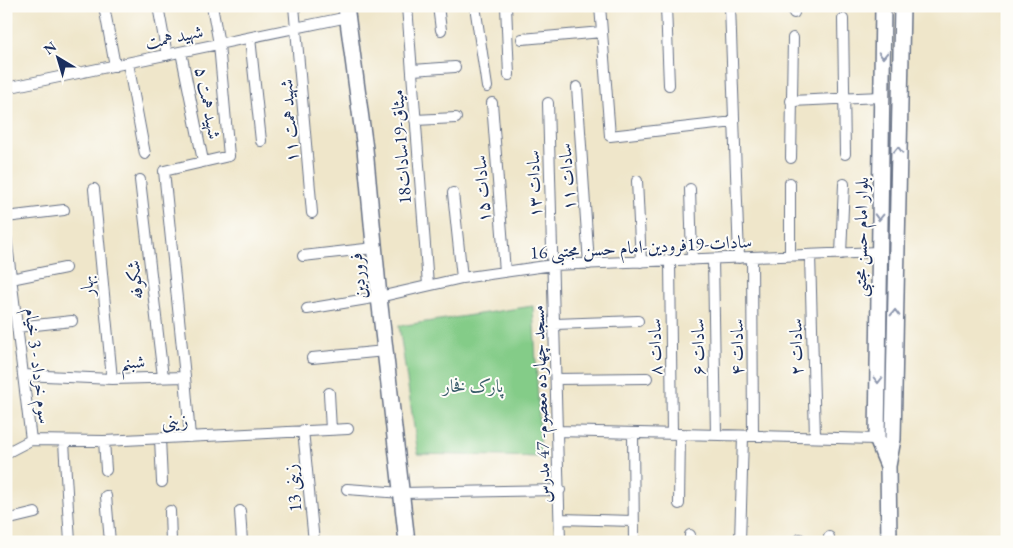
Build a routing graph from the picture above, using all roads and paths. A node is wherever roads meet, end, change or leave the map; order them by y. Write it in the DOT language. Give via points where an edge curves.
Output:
graph roads {
  1 [pos="104,6"];
  2 [pos="158,6"];
  3 [pos="212,6"];
  4 [pos="294,6"];
  5 [pos="407,6"];
  6 [pos="438,6"];
  7 [pos="475,6"];
  8 [pos="506,6"];
  9 [pos="600,6"];
  10 [pos="666,6"];
  11 [pos="730,6"];
  12 [pos="883,6"];
  13 [pos="906,6"];
  14 [pos="347,12"];
  15 [pos="901,14"];
  16 [pos="842,19"];
  17 [pos="298,28"];
  18 [pos="441,30"];
  19 [pos="602,32"];
  20 [pos="250,38"];
  21 [pos="793,38"];
  22 [pos="522,39"];
  23 [pos="219,44"];
  24 [pos="181,52"];
  25 [pos="167,55"];
  26 [pos="128,63"];
  27 [pos="115,66"];
  28 [pos="455,67"];
  29 [pos="413,70"];
  30 [pos="509,75"];
  31 [pos="669,85"];
  32 [pos="486,87"];
  33 [pos="577,87"];
  34 [pos="6,88"];
  35 [pos="881,97"];
  36 [pos="844,100"];
  37 [pos="791,101"];
  38 [pos="492,103"];
  39 [pos="548,103"];
  40 [pos="456,118"];
  41 [pos="415,120"];
  42 [pos="734,122"];
  43 [pos="261,141"];
  44 [pos="145,154"];
  45 [pos="845,154"];
  46 [pos="791,158"];
  47 [pos="203,161"];
  48 [pos="140,180"];
  49 [pos="637,180"];
  50 [pos="790,183"];
  51 [pos="844,184"];
  52 [pos="94,189"];
  53 [pos="690,189"];
  54 [pos="453,193"];
  55 [pos="64,210"];
  56 [pos="312,213"];
  57 [pos="6,217"];
  58 [pos="6,236"];
  59 [pos="374,248"];
  60 [pos="7,251"];
  61 [pos="878,252"];
  62 [pos="841,254"];
  63 [pos="810,255"];
  64 [pos="303,256"];
  65 [pos="790,256"];
  66 [pos="739,258"];
  67 [pos="752,258"];
  68 [pos="713,259"];
  69 [pos="692,260"];
  70 [pos="670,261"];
  71 [pos="641,262"];
  72 [pos="588,264"];
  73 [pos="554,265"];
  74 [pos="65,268"];
  75 [pos="505,272"];
  76 [pos="462,278"];
  77 [pos="11,279"];
  78 [pos="428,285"];
  79 [pos="379,297"];
  80 [pos="307,308"];
  81 [pos="72,321"];
  82 [pos="638,321"];
  83 [pos="555,324"];
  84 [pos="17,327"];
  85 [pos="386,351"];
  86 [pos="312,358"];
  87 [pos="23,375"];
  88 [pos="163,377"];
  89 [pos="185,377"];
  90 [pos="647,378"];
  91 [pos="112,379"];
  92 [pos="556,379"];
  93 [pos="329,393"];
  94 [pos="348,429"];
  95 [pos="304,430"];
  96 [pos="331,430"];
  97 [pos="557,431"];
  98 [pos="634,433"];
  99 [pos="676,434"];
  100 [pos="716,435"];
  101 [pos="748,436"];
  102 [pos="190,437"];
  103 [pos="815,437"];
  104 [pos="160,438"];
  105 [pos="877,439"];
  106 [pos="31,440"];
  107 [pos="104,441"];
  108 [pos="64,442"];
  109 [pos="6,453"];
  110 [pos="888,466"];
  111 [pos="106,470"];
  112 [pos="162,482"];
  113 [pos="347,489"];
  114 [pos="560,490"];
  115 [pos="402,493"];
  116 [pos="106,496"];
  117 [pos="679,504"];
  118 [pos="170,511"];
  119 [pos="240,511"];
  120 [pos="35,513"];
  121 [pos="560,519"];
  122 [pos="6,520"];
  123 [pos="633,522"];
  124 [pos="70,542"];
  125 [pos="110,542"];
  126 [pos="171,542"];
  127 [pos="242,542"];
  128 [pos="314,542"];
  129 [pos="407,542"];
  130 [pos="560,542"];
  131 [pos="634,542"];
  132 [pos="740,542"];
  133 [pos="889,542"];
  1 -- 27 [label="street"];
  2 -- 25 [label="street"];
  3 -- 23 [label="street"];
  4 -- 17 [label="street, شهید همت ۱۱"];
  5 -- 29 [label="street, 18میثاق-19سادات"];
  6 -- 18 [label="street"];
  7 -- 32 [label="street"];
  8 -- 30 [label="street"];
  9 -- 19 [label="street"];
  10 -- 31 [label="street"];
  11 -- 42 [label="street"];
  12 -- 35 [label="main road, بلوار امام حسن مجتبی, one-way"];
  13 -- 15 [label="main road, بلوار امام حسن مجتبی"];
  14 -- 17 [label="street, شهید همت"];
  14 -- 59 [label="main road, فروردین"];
  110 -- 15 [label="main road, بلوار امام حسن مجتبی, one-way" via="893,439"];
  16 -- 36 [label="street"];
  17 -- 20 [label="street, شهید همت"];
  17 -- 56 [label="street, شهید همت ۱۱"];
  19 -- 22 [label="street"];
  19 -- 42 [label="street" via="610,136"];
  20 -- 23 [label="street, شهید همت"];
  20 -- 43 [label="street"];
  21 -- 37 [label="street"];
  23 -- 24 [label="street, شهید همت"];
  23 -- 47 [label="street" via="229,156"];
  24 -- 25 [label="street, شهید همت"];
  24 -- 47 [label="street, شهید همت ۵"];
  25 -- 26 [label="street, شهید همت"];
  26 -- 27 [label="street, شهید همت"];
  26 -- 44 [label="street"];
  27 -- 34 [label="street, شهید همت"];
  28 -- 29 [label="street"];
  29 -- 41 [label="street, 18میثاق-19سادات"];
  33 -- 72 [label="street, سادات ۱۱"];
  35 -- 36 [label="street"];
  35 -- 61 [label="main road, بلوار امام حسن مجتبی, one-way"];
  36 -- 37 [label="street"];
  36 -- 45 [label="street"];
  37 -- 46 [label="street"];
  38 -- 75 [label="street, سادات ۱۵"];
  39 -- 73 [label="street, سادات ۱۳"];
  40 -- 41 [label="street"];
  41 -- 78 [label="street, 18میثاق-19سادات"];
  42 -- 66 [label="street"];
  47 -- 89 [label="street" via="164,171"];
  48 -- 88 [label="street, شکوفه"];
  49 -- 71 [label="street"];
  50 -- 65 [label="street"];
  51 -- 62 [label="street"];
  52 -- 91 [label="street, بهار"];
  53 -- 69 [label="street"];
  54 -- 76 [label="street"];
  55 -- 57 [label="street"];
  58 -- 60 [label="street, سوم خرداد - 3 خیام"];
  59 -- 64 [label="street"];
  59 -- 79 [label="main road, فروردین"];
  60 -- 77 [label="street, سوم خرداد - 3 خیام"];
  61 -- 62 [label="street, سادات-19فرودین-امام حسن مجتبی 16"];
  61 -- 105 [label="main road, بلوار امام حسن مجتبی, one-way"];
  62 -- 63 [label="street, سادات-19فرودین-امام حسن مجتبی 16"];
  63 -- 65 [label="street, سادات-19فرودین-امام حسن مجتبی 16"];
  63 -- 103 [label="street, سادات ۲"];
  65 -- 67 [label="street, سادات-19فرودین-امام حسن مجتبی 16"];
  66 -- 67 [label="street, سادات-19فرودین-امام حسن مجتبی 16"];
  66 -- 68 [label="street, سادات-19فرودین-امام حسن مجتبی 16"];
  67 -- 101 [label="street, سادات ۴"];
  68 -- 69 [label="street, سادات-19فرودین-امام حسن مجتبی 16"];
  68 -- 100 [label="street, سادات ۶"];
  69 -- 70 [label="street, سادات-19فرودین-امام حسن مجتبی 16"];
  70 -- 71 [label="street, سادات-19فرودین-امام حسن مجتبی 16"];
  70 -- 99 [label="street, سادات ۸"];
  71 -- 72 [label="street, سادات-19فرودین-امام حسن مجتبی 16"];
  72 -- 73 [label="street, سادات-19فرودین-امام حسن مجتبی 16"];
  73 -- 75 [label="street, سادات-19فرودین-امام حسن مجتبی 16"];
  73 -- 83 [label="street, مسجد چهارده معصوم- 47 مدرس"];
  74 -- 77 [label="street"];
  75 -- 76 [label="street, سادات-19فرودین-امام حسن مجتبی 16"];
  76 -- 78 [label="street, سادات-19فرودین-امام حسن مجتبی 16"];
  77 -- 84 [label="street, سوم خرداد - 3 خیام"];
  78 -- 79 [label="street, سادات-19فرودین-امام حسن مجتبی 16"];
  79 -- 80 [label="street, سادات-19فرودین-امام حسن مجتبی 16"];
  79 -- 85 [label="main road, فروردین"];
  81 -- 84 [label="street"];
  82 -- 83 [label="street"];
  83 -- 92 [label="street, مسجد چهارده معصوم- 47 مدرس"];
  84 -- 87 [label="street, سوم خرداد - 3 خیام"];
  85 -- 86 [label="street"];
  85 -- 115 [label="main road, فروردین"];
  87 -- 91 [label="street, شبنم"];
  87 -- 106 [label="street, سوم خرداد - 3 خیام"];
  88 -- 89 [label="street, شبنم"];
  88 -- 91 [label="street, شبنم"];
  89 -- 102 [label="street"];
  90 -- 92 [label="street"];
  92 -- 97 [label="street, مسجد چهارده معصوم- 47 مدرس"];
  93 -- 96 [label="street"];
  94 -- 96 [label="street, زینی"];
  95 -- 96 [label="street, زینی"];
  95 -- 102 [label="street, زینی"];
  95 -- 128 [label="street, زینی 13"];
  97 -- 98 [label="street"];
  97 -- 114 [label="street, مسجد چهارده معصوم- 47 مدرس"];
  98 -- 99 [label="street"];
  98 -- 123 [label="street"];
  99 -- 100 [label="street"];
  99 -- 117 [label="street, سادات ۸"];
  100 -- 101 [label="street"];
  101 -- 103 [label="street"];
  101 -- 132 [label="street, سادات ۴"];
  102 -- 104 [label="street, زینی"];
  103 -- 105 [label="street"];
  104 -- 107 [label="street, زینی"];
  104 -- 112 [label="street"];
  105 -- 110 [label="main road, بلوار امام حسن مجتبی"];
  106 -- 108 [label="street, زینی"];
  106 -- 109 [label="street"];
  107 -- 108 [label="street, زینی"];
  107 -- 111 [label="street"];
  108 -- 124 [label="street"];
  110 -- 133 [label="main road, بلوار امام حسن مجتبی"];
  113 -- 115 [label="street"];
  114 -- 115 [label="street"];
  114 -- 121 [label="street, مسجد چهارده معصوم- 47 مدرس"];
  115 -- 129 [label="main road, فروردین"];
  116 -- 125 [label="street"];
  118 -- 126 [label="street"];
  119 -- 127 [label="street"];
  120 -- 122 [label="street"];
  121 -- 123 [label="street"];
  121 -- 130 [label="street, مسجد چهارده معصوم- 47 مدرس"];
  123 -- 131 [label="street"];
}
